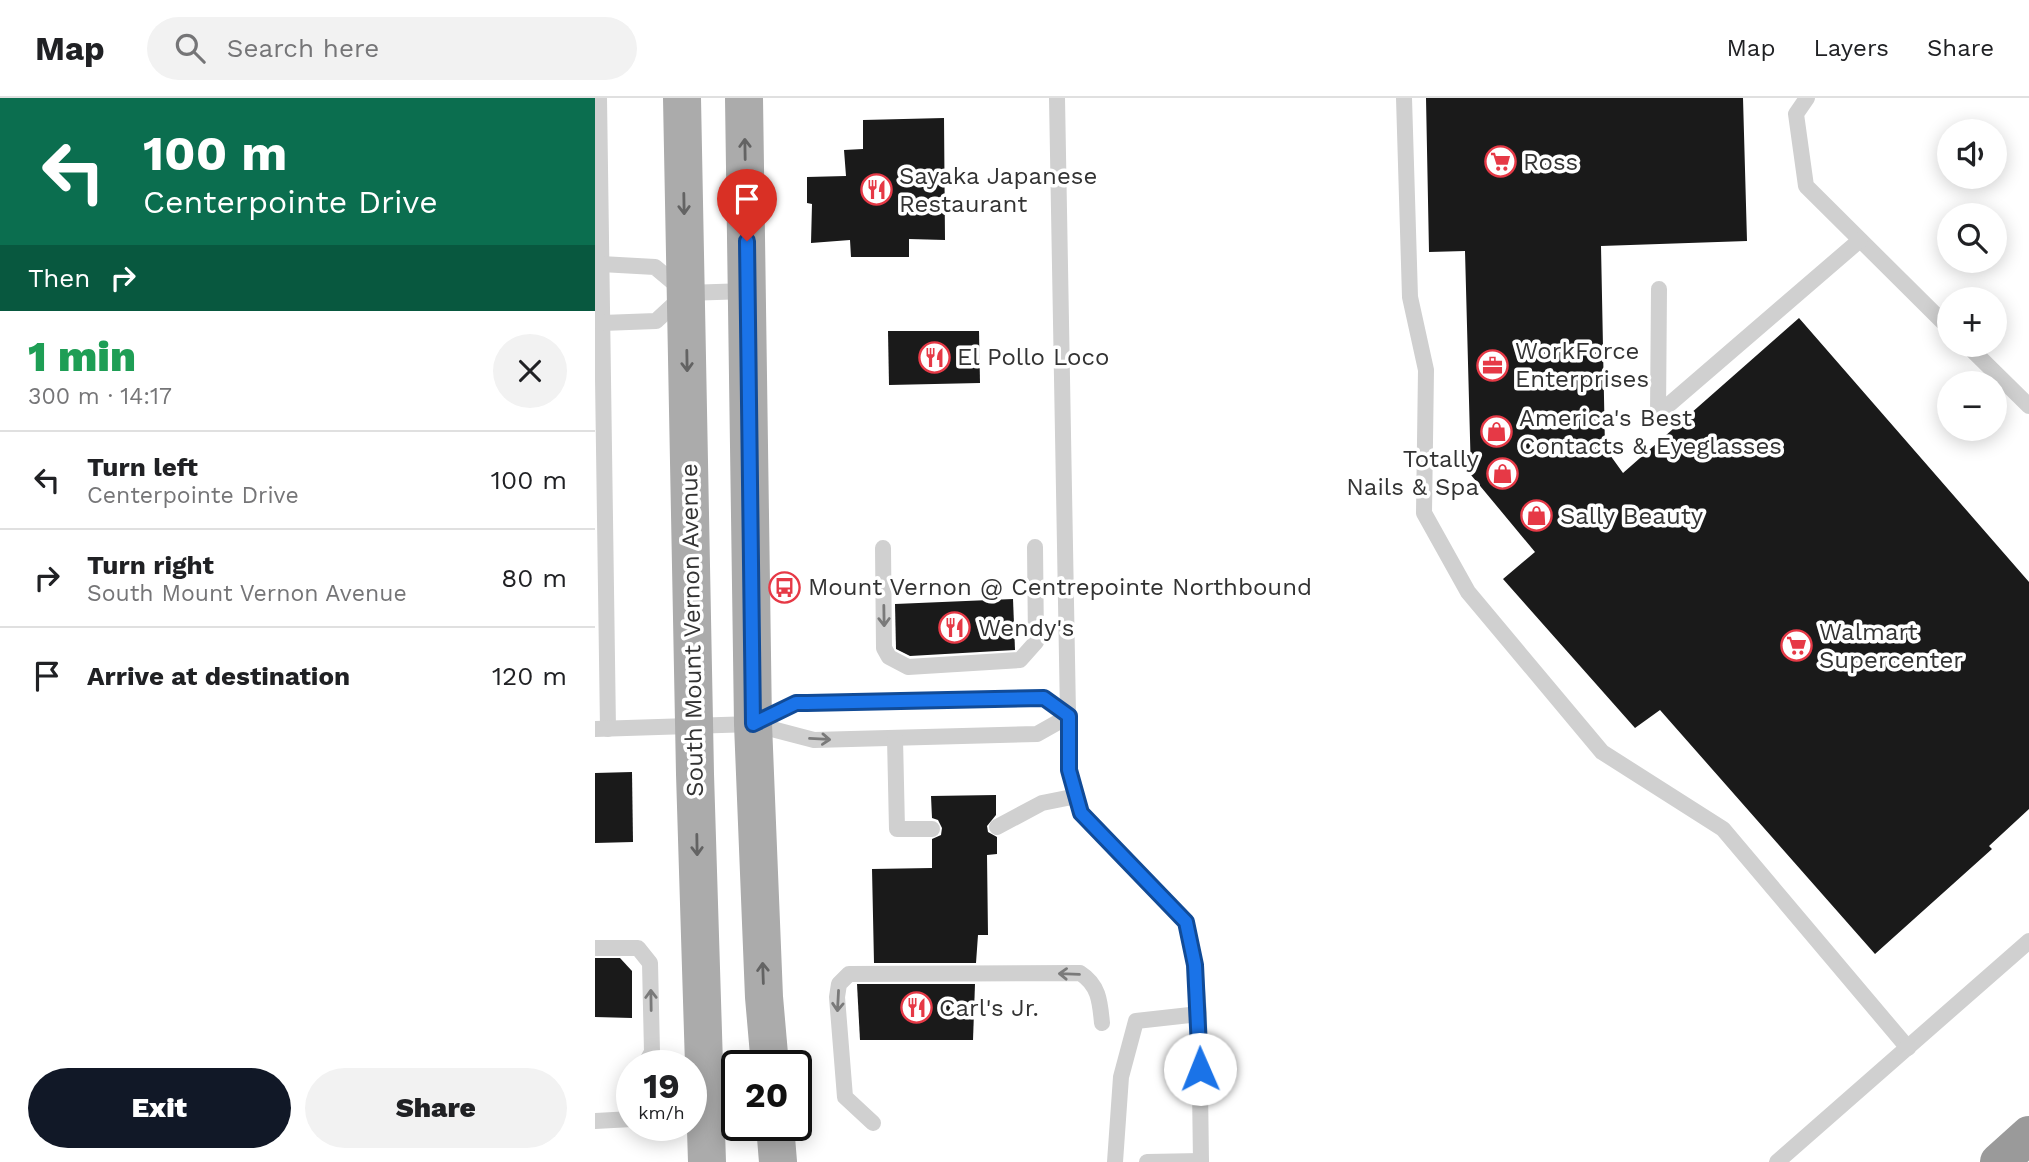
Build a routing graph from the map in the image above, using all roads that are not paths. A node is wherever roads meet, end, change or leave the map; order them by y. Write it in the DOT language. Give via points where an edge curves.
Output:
graph roads {
  1 [pos="599,98"];
  2 [pos="682,98"];
  3 [pos="744,98"];
  4 [pos="1057,98"];
  5 [pos="1404,98"];
  6 [pos="1807,98"];
  7 [pos="1795,106"];
  8 [pos="1860,240"];
  9 [pos="601,264"];
  10 [pos="1659,289"];
  11 [pos="749,291"];
  12 [pos="686,293"];
  13 [pos="1937,316"];
  14 [pos="602,323"];
  15 [pos="1979,357"];
  16 [pos="2029,406"];
  17 [pos="1035,547"];
  18 [pos="883,548"];
  19 [pos="1069,716"];
  20 [pos="753,724"];
  21 [pos="695,727"];
  22 [pos="602,729"];
  23 [pos="895,738"];
  24 [pos="1077,796"];
  25 [pos="997,827"];
  26 [pos="932,829"];
  27 [pos="2029,941"];
  28 [pos="595,948"];
  29 [pos="1199,1014"];
  30 [pos="1102,1023"];
  31 [pos="1908,1048"];
  32 [pos="652,1050"];
  33 [pos="697,1050"];
  34 [pos="769,1050"];
  35 [pos="616,1120"];
  36 [pos="595,1121"];
  37 [pos="873,1123"];
  38 [pos="2029,1135"];
  39 [pos="703,1141"];
  40 [pos="776,1141"];
  41 [pos="707,1162"];
  42 [pos="778,1162"];
  43 [pos="1115,1162"];
  44 [pos="1147,1162"];
  45 [pos="1201,1162"];
  46 [pos="1777,1162"];
  47 [pos="1999,1162"];
  1 -- 9 [label="lane"];
  2 -- 12 [label="main road, South Mount Vernon Avenue, one-way"];
  11 -- 3 [label="main road, one-way"];
  4 -- 19 [label="lane"];
  5 -- 31 [label="lane" via="1410,297 1426,370 1425,513 1468,592 1602,752 1723,829"];
  6 -- 7 [label="lane"];
  7 -- 8 [label="lane" via="1806,187"];
  8 -- 10 [label="lane" via="1658,414"];
  8 -- 13 [label="lane"];
  9 -- 12 [label="lane" via="655,267"];
  9 -- 14 [label="lane"];
  11 -- 12 [label="lane"];
  11 -- 20 [label="main road"];
  12 -- 14 [label="lane" via="656,321"];
  12 -- 21 [label="main road, South Mount Vernon Avenue, one-way"];
  14 -- 22 [label="lane"];
  15 -- 16 [label="lane"];
  18 -- 17 [label="lane, one-way" via="884,648 898,664 908,667 1020,660 1029,653 1036,642"];
  19 -- 20 [label="lane" via="1044,698 796,703"];
  19 -- 23 [label="lane" via="1037,734"];
  19 -- 24 [label="lane" via="1069,770"];
  20 -- 21 [label="lane"];
  20 -- 23 [label="lane, one-way" via="814,740"];
  34 -- 20 [label="main road, one-way"];
  21 -- 22 [label="lane"];
  21 -- 33 [label="main road, South Mount Vernon Avenue, one-way"];
  23 -- 26 [label="lane" via="897,830"];
  24 -- 25 [label="lane" via="1042,803"];
  24 -- 29 [label="lane" via="1081,813 1186,922"];
  27 -- 31 [label="lane"];
  32 -- 28 [label="lane, one-way" via="650,963 638,948"];
  29 -- 43 [label="lane" via="1136,1021 1121,1077"];
  29 -- 45 [label="lane"];
  30 -- 37 [label="lane, one-way" via="1099,996 1091,980 1080,973 849,974 839,984 837,997 845,1097"];
  31 -- 46 [label="lane"];
  35 -- 36 [label="lane"];
  38 -- 47 [label="highway"];
  39 -- 41 [label="main road, South Mount Vernon Avenue"];
  40 -- 42 [label="main road"];
  44 -- 45 [label="lane"];
}
